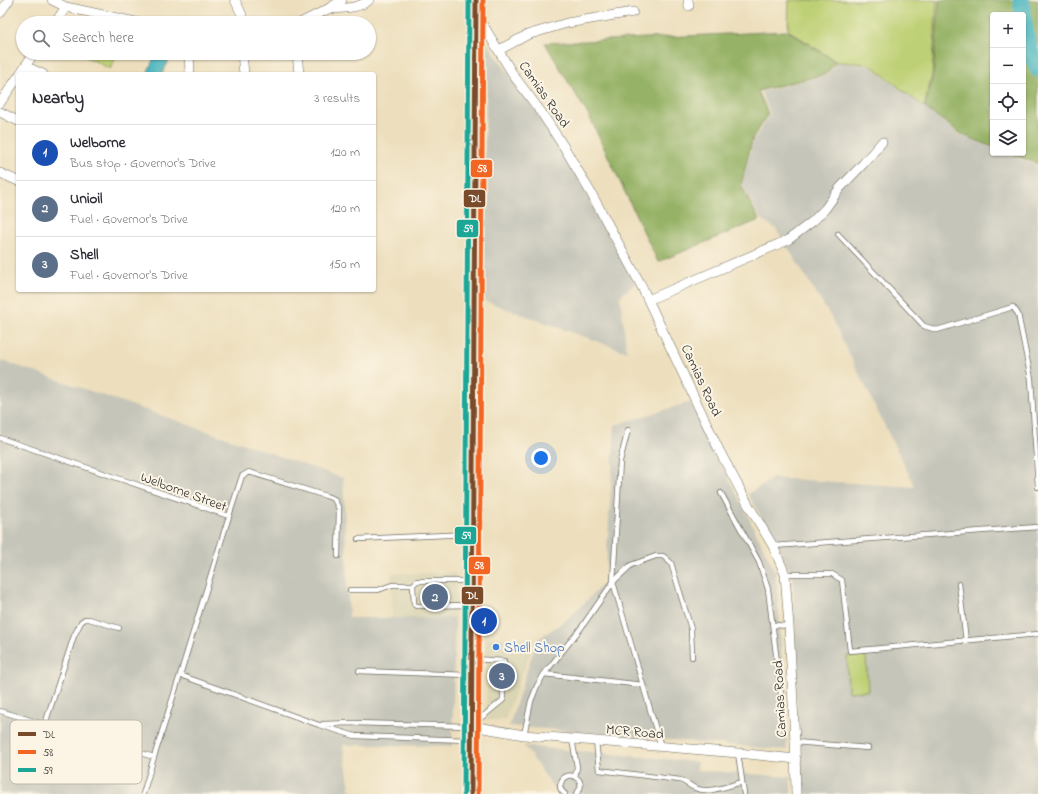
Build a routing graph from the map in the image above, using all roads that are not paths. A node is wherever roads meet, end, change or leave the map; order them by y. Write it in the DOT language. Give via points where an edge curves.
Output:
graph roads {
  1 [pos="9,0"];
  2 [pos="52,0"];
  3 [pos="235,0"];
  4 [pos="342,0"];
  5 [pos="368,0"];
  6 [pos="478,3"];
  7 [pos="66,7"];
  8 [pos="326,10"];
  9 [pos="633,12"];
  10 [pos="0,13"];
  11 [pos="60,16"];
  12 [pos="108,16"];
  13 [pos="242,16"];
  14 [pos="314,16"];
  15 [pos="499,50"];
  16 [pos="30,60"];
  17 [pos="189,60"];
  18 [pos="243,60"];
  19 [pos="298,60"];
  20 [pos="26,66"];
  21 [pos="22,72"];
  22 [pos="39,72"];
  23 [pos="190,72"];
  24 [pos="244,72"];
  25 [pos="299,72"];
  26 [pos="16,80"];
  27 [pos="0,103"];
  28 [pos="0,112"];
  29 [pos="16,120"];
  30 [pos="882,142"];
  31 [pos="0,173"];
  32 [pos="16,180"];
  33 [pos="838,234"];
  34 [pos="648,300"];
  35 [pos="628,430"];
  36 [pos="0,438"];
  37 [pos="1038,487"];
  38 [pos="721,493"];
  39 [pos="229,516"];
  40 [pos="1038,527"];
  41 [pos="473,534"];
  42 [pos="358,539"];
  43 [pos="773,546"];
  44 [pos="338,556"];
  45 [pos="785,574"];
  46 [pos="473,581"];
  47 [pos="614,582"];
  48 [pos="959,584"];
  49 [pos="413,585"];
  50 [pos="350,590"];
  51 [pos="473,605"];
  52 [pos="773,625"];
  53 [pos="789,626"];
  54 [pos="119,628"];
  55 [pos="1038,634"];
  56 [pos="966,641"];
  57 [pos="692,657"];
  58 [pos="472,658"];
  59 [pos="504,670"];
  60 [pos="359,671"];
  61 [pos="544,674"];
  62 [pos="180,675"];
  63 [pos="472,676"];
  64 [pos="503,683"];
  65 [pos="643,685"];
  66 [pos="782,703"];
  67 [pos="0,711"];
  68 [pos="31,720"];
  69 [pos="46,720"];
  70 [pos="319,725"];
  71 [pos="472,733"];
  72 [pos="524,734"];
  73 [pos="572,739"];
  74 [pos="596,742"];
  75 [pos="795,742"];
  76 [pos="661,747"];
  77 [pos="868,748"];
  78 [pos="142,753"];
  79 [pos="738,753"];
  80 [pos="154,757"];
  81 [pos="796,759"];
  82 [pos="575,777"];
  83 [pos="742,782"];
  84 [pos="143,794"];
  85 [pos="471,794"];
  86 [pos="565,794"];
  87 [pos="576,794"];
  88 [pos="744,794"];
  89 [pos="796,794"];
  1 -- 10 [label="street"];
  2 -- 7 [label="street"];
  3 -- 13 [label="street"];
  4 -- 8 [label="street"];
  5 -- 8 [label="street" via="354,7"];
  6 -- 15 [label="street, Camias Road"];
  6 -- 41 [label="highway"];
  7 -- 11 [label="street"];
  7 -- 12 [label="street"];
  8 -- 14 [label="street"];
  9 -- 15 [label="street" via="567,23 527,35"];
  15 -- 34 [label="street, Camias Road" via="514,76 568,153"];
  16 -- 20 [label="street"];
  17 -- 23 [label="street"];
  18 -- 24 [label="street"];
  19 -- 25 [label="street"];
  20 -- 21 [label="street"];
  20 -- 22 [label="street"];
  26 -- 27 [label="street"];
  28 -- 29 [label="street"];
  30 -- 34 [label="street" via="840,188 825,209 788,240"];
  31 -- 32 [label="street"];
  33 -- 37 [label="lane" via="924,326 937,330 1013,307 1018,314 1031,379"];
  34 -- 43 [label="street, Camias Road" via="719,450"];
  35 -- 47 [label="lane" via="620,461"];
  36 -- 39 [label="lane, Welborne Street"];
  38 -- 52 [label="lane" via="759,562 768,589"];
  39 -- 44 [label="lane" via="242,476 249,472 326,496 334,499 339,509"];
  39 -- 62 [label="lane, Welborne Street"];
  40 -- 43 [label="lane"];
  41 -- 42 [label="lane"];
  41 -- 46 [label="highway"];
  43 -- 45 [label="street, Camias Road"];
  45 -- 53 [label="street, Camias Road"];
  45 -- 56 [label="lane" via="832,574 842,580 850,651"];
  46 -- 49 [label="lane" via="417,581"];
  46 -- 51 [label="highway"];
  47 -- 57 [label="lane" via="632,565 656,556 668,559 691,629"];
  47 -- 61 [label="lane"];
  47 -- 65 [label="lane"];
  48 -- 56 [label="lane"];
  49 -- 50 [label="lane" via="392,585 378,590"];
  49 -- 51 [label="lane" via="413,601 416,606"];
  51 -- 58 [label="highway"];
  52 -- 53 [label="lane"];
  52 -- 66 [label="lane"];
  53 -- 75 [label="street, Camias Road"];
  54 -- 69 [label="lane" via="89,619 80,622"];
  55 -- 56 [label="lane"];
  58 -- 59 [label="lane" via="504,661"];
  58 -- 63 [label="highway"];
  60 -- 63 [label="lane"];
  61 -- 65 [label="lane"];
  61 -- 72 [label="lane" via="531,701"];
  62 -- 70 [label="lane"];
  62 -- 80 [label="lane, Welborne Street"];
  63 -- 71 [label="highway"];
  64 -- 71 [label="lane" via="503,700"];
  65 -- 76 [label="lane"];
  67 -- 68 [label="lane"];
  70 -- 71 [label="lane" via="430,725"];
  70 -- 71 [label="lane" via="355,736 430,738"];
  71 -- 72 [label="street, MCR Road"];
  71 -- 85 [label="highway"];
  72 -- 73 [label="street, MCR Road"];
  73 -- 74 [label="street, MCR Road"];
  73 -- 82 [label="lane" via="577,767"];
  74 -- 76 [label="street, MCR Road"];
  74 -- 83 [label="lane" via="599,770 680,780 695,788 708,790"];
  75 -- 77 [label="lane"];
  75 -- 81 [label="street, Camias Road"];
  76 -- 79 [label="street, MCR Road"];
  78 -- 80 [label="lane"];
  79 -- 81 [label="street, MCR Road"];
  79 -- 83 [label="lane"];
  80 -- 84 [label="lane, Welborne Street"];
  81 -- 89 [label="street, Camias Road"];
  82 -- 86 [label="lane" via="567,776 561,781 562,792"];
  82 -- 87 [label="lane" via="580,783"];
  83 -- 88 [label="lane"];
}
